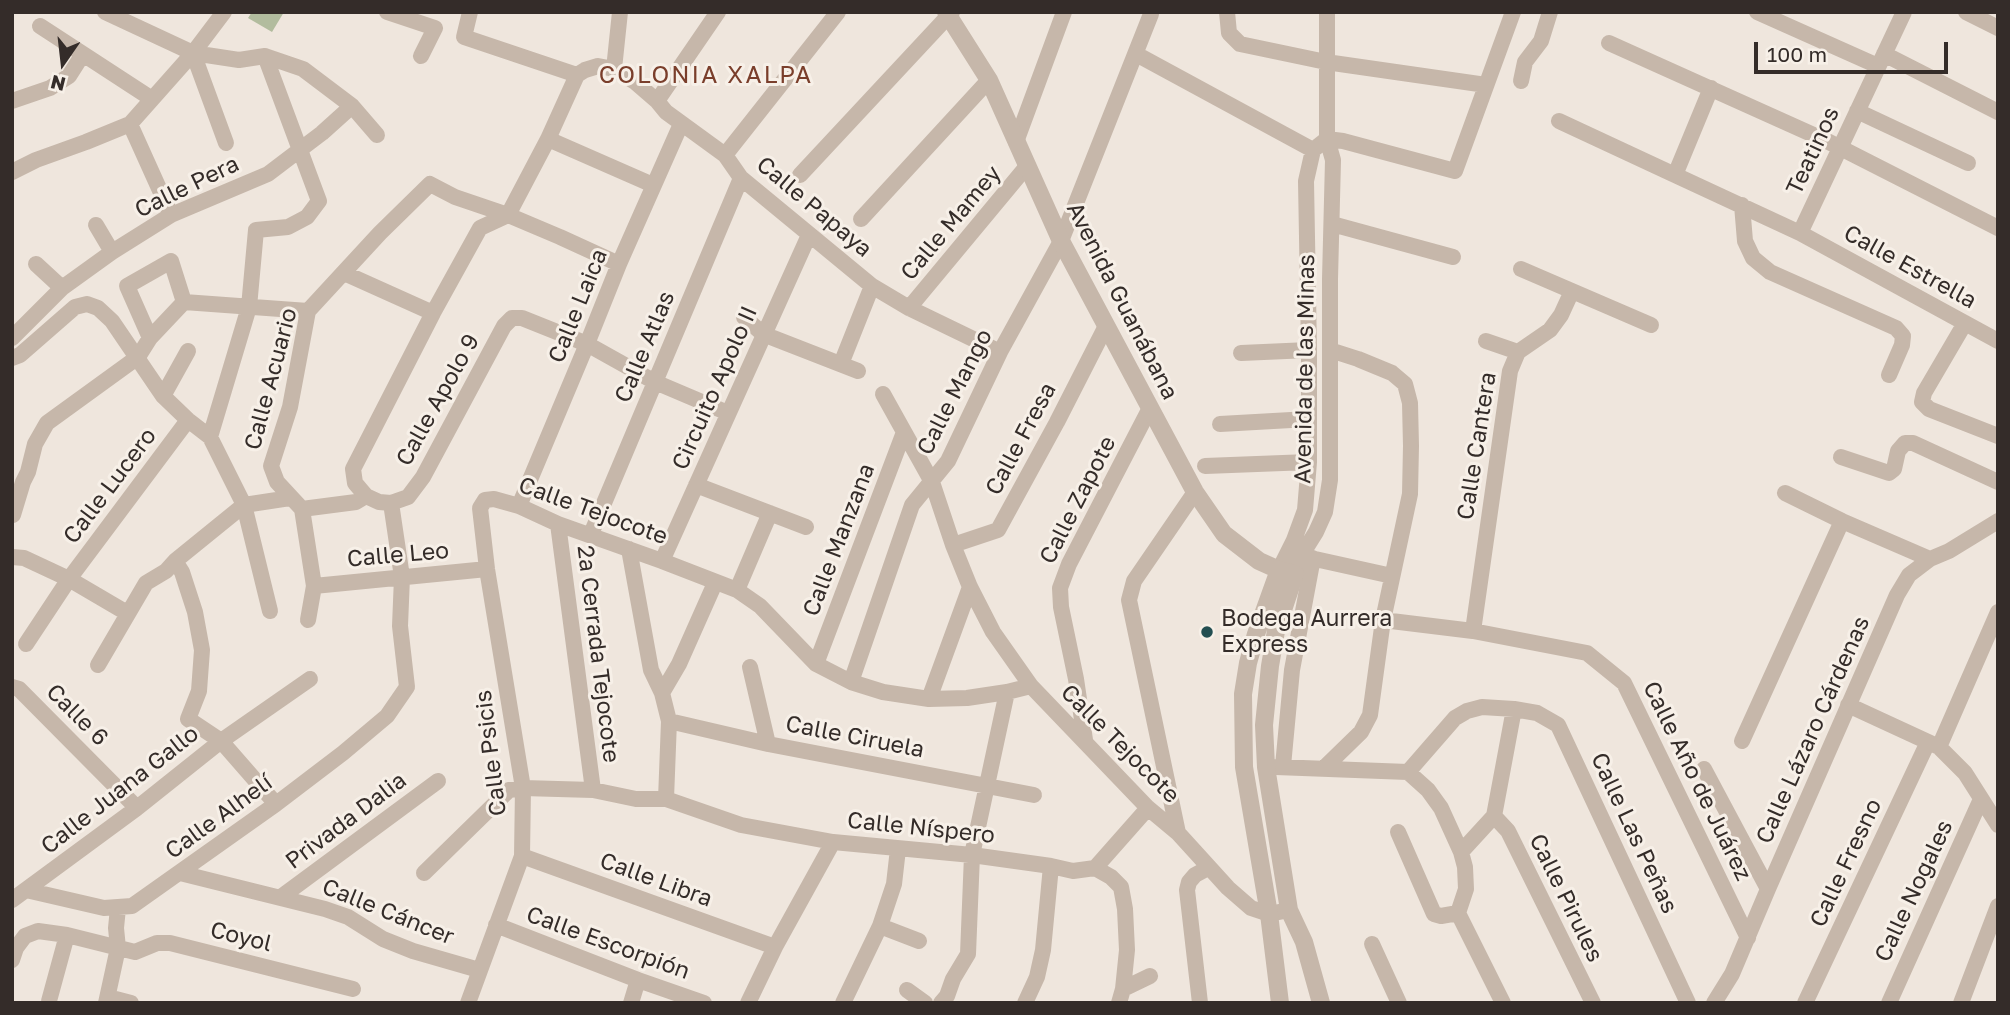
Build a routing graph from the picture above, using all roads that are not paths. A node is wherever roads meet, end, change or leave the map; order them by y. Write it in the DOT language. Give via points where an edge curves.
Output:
graph roads {
  1 [pos="105,12"];
  2 [pos="225,12"];
  3 [pos="387,12"];
  4 [pos="470,12"];
  5 [pos="620,12"];
  6 [pos="718,12"];
  7 [pos="838,12"];
  8 [pos="1064,12"];
  9 [pos="1227,12"];
  10 [pos="1327,12"];
  11 [pos="1513,12"];
  12 [pos="1550,12"];
  13 [pos="1757,12"];
  14 [pos="1904,12"];
  15 [pos="1966,12"];
  16 [pos="949,14"];
  17 [pos="1151,14"];
  18 [pos="1996,23"];
  19 [pos="40,26"];
  20 [pos="1609,43"];
  21 [pos="193,53"];
  22 [pos="83,54"];
  23 [pos="1136,54"];
  24 [pos="265,56"];
  25 [pos="421,56"];
  26 [pos="1881,60"];
  27 [pos="1326,62"];
  28 [pos="614,69"];
  29 [pos="578,75"];
  30 [pos="989,80"];
  31 [pos="1521,81"];
  32 [pos="1486,85"];
  33 [pos="1711,88"];
  34 [pos="152,99"];
  35 [pos="657,100"];
  36 [pos="12,101"];
  37 [pos="352,106"];
  38 [pos="1857,111"];
  39 [pos="1998,112"];
  40 [pos="1559,121"];
  41 [pos="130,124"];
  42 [pos="681,124"];
  43 [pos="377,135"];
  44 [pos="548,139"];
  45 [pos="1327,139"];
  46 [pos="1016,142"];
  47 [pos="226,144"];
  48 [pos="1839,147"];
  49 [pos="300,150"];
  50 [pos="1313,150"];
  51 [pos="725,155"];
  52 [pos="1968,163"];
  53 [pos="1027,166"];
  54 [pos="12,172"];
  55 [pos="1675,174"];
  56 [pos="800,175"];
  57 [pos="741,178"];
  58 [pos="653,185"];
  59 [pos="1742,205"];
  60 [pos="170,215"];
  61 [pos="508,215"];
  62 [pos="861,219"];
  63 [pos="1332,224"];
  64 [pos="96,225"];
  65 [pos="1998,228"];
  66 [pos="1800,233"];
  67 [pos="809,235"];
  68 [pos="1061,240"];
  69 [pos="112,252"];
  70 [pos="1452,257"];
  71 [pos="36,264"];
  72 [pos="619,264"];
  73 [pos="1521,269"];
  74 [pos="344,273"];
  75 [pos="872,286"];
  76 [pos="62,288"];
  77 [pos="1572,291"];
  78 [pos="184,302"];
  79 [pos="249,307"];
  80 [pos="909,308"];
  81 [pos="309,311"];
  82 [pos="433,313"];
  83 [pos="744,317"];
  84 [pos="1965,323"];
  85 [pos="1106,326"];
  86 [pos="1651,326"];
  87 [pos="763,334"];
  88 [pos="12,338"];
  89 [pos="150,338"];
  90 [pos="1486,341"];
  91 [pos="1998,341"];
  92 [pos="587,344"];
  93 [pos="1309,350"];
  94 [pos="1331,350"];
  95 [pos="188,351"];
  96 [pos="1000,352"];
  97 [pos="1518,352"];
  98 [pos="1241,353"];
  99 [pos="138,357"];
  100 [pos="12,358"];
  101 [pos="841,364"];
  102 [pos="858,371"];
  103 [pos="1889,375"];
  104 [pos="655,382"];
  105 [pos="883,394"];
  106 [pos="163,396"];
  107 [pos="1150,408"];
  108 [pos="728,413"];
  109 [pos="1310,419"];
  110 [pos="188,420"];
  111 [pos="1220,424"];
  112 [pos="904,432"];
  113 [pos="1998,436"];
  114 [pos="210,437"];
  115 [pos="1841,457"];
  116 [pos="1309,462"];
  117 [pos="1205,466"];
  118 [pos="18,481"];
  119 [pos="932,481"];
  120 [pos="1998,482"];
  121 [pos="696,485"];
  122 [pos="1195,492"];
  123 [pos="1785,493"];
  124 [pos="366,496"];
  125 [pos="494,499"];
  126 [pos="391,503"];
  127 [pos="296,504"];
  128 [pos="244,505"];
  129 [pos="519,506"];
  130 [pos="770,513"];
  131 [pos="13,515"];
  132 [pos="1842,521"];
  133 [pos="1998,521"];
  134 [pos="558,524"];
  135 [pos="806,527"];
  136 [pos="590,534"];
  137 [pos="953,545"];
  138 [pos="629,548"];
  139 [pos="1307,557"];
  140 [pos="12,558"];
  141 [pos="1930,559"];
  142 [pos="175,561"];
  143 [pos="662,561"];
  144 [pos="487,569"];
  145 [pos="1287,572"];
  146 [pos="1392,576"];
  147 [pos="402,577"];
  148 [pos="69,579"];
  149 [pos="715,583"];
  150 [pos="314,586"];
  151 [pos="970,587"];
  152 [pos="737,590"];
  153 [pos="270,611"];
  154 [pos="127,612"];
  155 [pos="1998,612"];
  156 [pos="308,620"];
  157 [pos="1383,620"];
  158 [pos="1473,631"];
  159 [pos="26,644"];
  160 [pos="816,664"];
  161 [pos="98,665"];
  162 [pos="750,667"];
  163 [pos="310,679"];
  164 [pos="850,682"];
  165 [pos="1031,686"];
  166 [pos="12,687"];
  167 [pos="662,692"];
  168 [pos="1007,692"];
  169 [pos="929,699"];
  170 [pos="1848,705"];
  171 [pos="1514,709"];
  172 [pos="669,721"];
  173 [pos="1084,740"];
  174 [pos="221,741"];
  175 [pos="1742,741"];
  176 [pos="768,744"];
  177 [pos="1934,744"];
  178 [pos="1275,767"];
  179 [pos="1323,769"];
  180 [pos="1704,769"];
  181 [pos="1408,772"];
  182 [pos="438,781"];
  183 [pos="988,786"];
  184 [pos="523,788"];
  185 [pos="593,790"];
  186 [pos="1034,795"];
  187 [pos="666,799"];
  188 [pos="1981,799"];
  189 [pos="276,804"];
  190 [pos="137,808"];
  191 [pos="1148,808"];
  192 [pos="1494,816"];
  193 [pos="1996,817"];
  194 [pos="1398,832"];
  195 [pos="1178,833"];
  196 [pos="833,842"];
  197 [pos="898,849"];
  198 [pos="1461,852"];
  199 [pos="972,855"];
  200 [pos="522,856"];
  201 [pos="1051,866"];
  202 [pos="1095,868"];
  203 [pos="1208,868"];
  204 [pos="180,873"];
  205 [pos="424,873"];
  206 [pos="1768,889"];
  207 [pos="26,890"];
  208 [pos="281,897"];
  209 [pos="12,900"];
  210 [pos="1998,906"];
  211 [pos="118,908"];
  212 [pos="1289,910"];
  213 [pos="1458,913"];
  214 [pos="1269,914"];
  215 [pos="496,925"];
  216 [pos="880,926"];
  217 [pos="67,935"];
  218 [pos="1748,937"];
  219 [pos="919,941"];
  220 [pos="1373,944"];
  221 [pos="775,947"];
  222 [pos="118,948"];
  223 [pos="12,960"];
  224 [pos="479,970"];
  225 [pos="1150,976"];
  226 [pos="638,980"];
  227 [pos="353,989"];
  228 [pos="907,990"];
  229 [pos="1121,996"];
  230 [pos="107,1000"];
  231 [pos="49,1002"];
  232 [pos="1322,1002"];
  233 [pos="131,1003"];
  234 [pos="468,1003"];
  235 [pos="632,1003"];
  236 [pos="704,1003"];
  237 [pos="748,1003"];
  238 [pos="843,1003"];
  239 [pos="925,1003"];
  240 [pos="941,1003"];
  241 [pos="1025,1003"];
  242 [pos="1200,1003"];
  243 [pos="1280,1003"];
  244 [pos="1399,1003"];
  245 [pos="1503,1003"];
  246 [pos="1593,1003"];
  247 [pos="1688,1003"];
  248 [pos="1714,1003"];
  249 [pos="1805,1003"];
  250 [pos="1889,1003"];
  251 [pos="1961,1003"];
  1 -- 21 [label="street"];
  2 -- 21 [label="street"];
  3 -- 25 [label="street" via="435,29"];
  4 -- 29 [label="street" via="464,37"];
  5 -- 28 [label="street"];
  6 -- 35 [label="street"];
  7 -- 51 [label="street"];
  8 -- 46 [label="street"];
  9 -- 27 [label="street" via="1229,33 1240,44"];
  10 -- 27 [label="street, Avenida de las Minas"];
  11 -- 32 [label="street"];
  12 -- 31 [label="street" via="1541,41 1525,62"];
  13 -- 26 [label="street"];
  14 -- 26 [label="street, Teatinos"];
  15 -- 18 [label="street"];
  16 -- 30 [label="street, Avenida Guanábana"];
  16 -- 56 [label="street"];
  17 -- 23 [label="street, Calle Mango"];
  19 -- 22 [label="street"];
  20 -- 33 [label="street"];
  21 -- 24 [label="street" via="239,60"];
  21 -- 34 [label="street"];
  21 -- 47 [label="street"];
  22 -- 34 [label="street"];
  22 -- 36 [label="street" via="69,76"];
  23 -- 50 [label="street"];
  23 -- 68 [label="street, Calle Mango"];
  24 -- 37 [label="street" via="303,69"];
  24 -- 49 [label="street"];
  26 -- 38 [label="street, Teatinos"];
  26 -- 39 [label="street"];
  27 -- 32 [label="street"];
  27 -- 45 [label="street, Avenida de las Minas"];
  28 -- 29 [label="street" via="598,66"];
  28 -- 35 [label="street, Calle Papaya"];
  29 -- 44 [label="street"];
  30 -- 46 [label="street, Avenida Guanábana"];
  30 -- 62 [label="street"];
  32 -- 45 [label="street" via="1455,171"];
  33 -- 48 [label="street"];
  33 -- 55 [label="street"];
  34 -- 41 [label="street"];
  35 -- 42 [label="street, Calle Papaya"];
  37 -- 43 [label="street"];
  37 -- 49 [label="street, Calle Pera"];
  38 -- 48 [label="street, Teatinos"];
  38 -- 52 [label="street"];
  40 -- 55 [label="street, Calle Estrella"];
  41 -- 54 [label="street"];
  41 -- 60 [label="street"];
  42 -- 51 [label="street, Calle Papaya"];
  42 -- 58 [label="street, Calle Laica"];
  44 -- 58 [label="street"];
  44 -- 61 [label="street"];
  45 -- 50 [label="street"];
  45 -- 63 [label="street, Avenida de las Minas" via="1333,160"];
  46 -- 53 [label="street, Avenida Guanábana"];
  48 -- 65 [label="street"];
  48 -- 66 [label="street, Teatinos"];
  49 -- 60 [label="street, Calle Pera" via="268,174"];
  49 -- 79 [label="street" via="319,201 307,217 288,227 256,230"];
  50 -- 93 [label="street, Avenida de las Minas" via="1306,181"];
  51 -- 57 [label="street, Calle Papaya"];
  53 -- 68 [label="street, Avenida Guanábana"];
  53 -- 80 [label="street, Calle Mamey"];
  55 -- 59 [label="street, Calle Estrella"];
  57 -- 67 [label="street, Calle Papaya"];
  57 -- 104 [label="street, Calle Atlas"];
  58 -- 72 [label="street, Calle Laica"];
  59 -- 66 [label="street, Calle Estrella"];
  59 -- 103 [label="street" via="1745,241 1753,258 1770,272 1896,328 1903,336"];
  60 -- 69 [label="street, Calle Pera"];
  61 -- 72 [label="street"];
  61 -- 74 [label="street, Calle Acuario" via="430,184"];
  61 -- 82 [label="street" via="480,228"];
  63 -- 70 [label="street"];
  63 -- 94 [label="street, Avenida de las Minas"];
  64 -- 69 [label="street"];
  66 -- 84 [label="street, Calle Estrella"];
  67 -- 75 [label="street, Calle Papaya"];
  67 -- 87 [label="street, Circuito Apolo II"];
  68 -- 85 [label="street, Avenida Guanábana"];
  68 -- 96 [label="street, Calle Mango"];
  69 -- 76 [label="street, Calle Pera"];
  71 -- 76 [label="street"];
  72 -- 92 [label="street, Calle Laica"];
  73 -- 77 [label="street"];
  74 -- 81 [label="street, Calle Acuario"];
  74 -- 82 [label="street"];
  75 -- 80 [label="street, Calle Papaya"];
  75 -- 101 [label="street"];
  76 -- 88 [label="street, Calle Pera"];
  77 -- 86 [label="street"];
  77 -- 97 [label="street, Calle Cantera" via="1550,330"];
  78 -- 79 [label="street"];
  78 -- 89 [label="street"];
  78 -- 89 [label="street" via="171,261 127,286"];
  79 -- 81 [label="street"];
  79 -- 114 [label="street"];
  80 -- 96 [label="street, Calle Papaya"];
  81 -- 127 [label="street, Calle Acuario" via="290,407 271,466 277,482"];
  82 -- 124 [label="street" via="353,469 355,483"];
  83 -- 87 [label="street"];
  84 -- 91 [label="street, Calle Estrella"];
  84 -- 113 [label="street" via="1922,402 1929,409"];
  85 -- 107 [label="street, Avenida Guanábana"];
  85 -- 137 [label="street, Calle Fresa" via="998,530"];
  87 -- 101 [label="street"];
  87 -- 108 [label="street, Circuito Apolo II"];
  89 -- 99 [label="street"];
  90 -- 97 [label="street"];
  92 -- 104 [label="street"];
  92 -- 126 [label="street, Calle Apolo 9" via="512,318 423,477 408,497"];
  92 -- 129 [label="street, Calle Laica"];
  93 -- 98 [label="street"];
  93 -- 109 [label="street, Avenida de las Minas"];
  94 -- 139 [label="street, Avenida de las Minas" via="1330,480 1325,512"];
  94 -- 146 [label="street" via="1392,373 1405,384 1410,403 1410,494"];
  95 -- 106 [label="street"];
  96 -- 119 [label="street, Calle Mango" via="948,461"];
  97 -- 158 [label="street, Calle Cantera" via="1510,371"];
  99 -- 100 [label="street" via="112,321 87,304 75,307"];
  99 -- 106 [label="street"];
  99 -- 118 [label="street" via="47,423 35,444 28,472"];
  101 -- 102 [label="street"];
  104 -- 108 [label="street"];
  104 -- 136 [label="street, Calle Atlas"];
  105 -- 112 [label="street"];
  106 -- 110 [label="street"];
  107 -- 122 [label="street, Avenida Guanábana"];
  107 -- 173 [label="street, Calle Zapote" via="1059,588"];
  108 -- 121 [label="street, Circuito Apolo II"];
  109 -- 111 [label="street"];
  109 -- 116 [label="street, Avenida de las Minas"];
  110 -- 114 [label="street"];
  110 -- 148 [label="street, Calle Lucero"];
  112 -- 119 [label="street"];
  112 -- 160 [label="street, Calle Manzana"];
  114 -- 128 [label="street"];
  115 -- 120 [label="street" via="1889,473 1905,443 1913,443"];
  116 -- 117 [label="street"];
  116 -- 145 [label="street, Avenida de las Minas" via="1305,510"];
  118 -- 131 [label="street"];
  119 -- 137 [label="street"];
  119 -- 164 [label="street, Calle Mango" via="912,505"];
  121 -- 130 [label="street"];
  121 -- 143 [label="street, Circuito Apolo II"];
  122 -- 145 [label="street, Avenida Guanábana" via="1224,534 1259,561"];
  122 -- 195 [label="street" via="1134,581 1129,600"];
  123 -- 132 [label="street"];
  124 -- 126 [label="street"];
  124 -- 127 [label="street" via="356,502"];
  125 -- 129 [label="street, Calle Tejocote"];
  125 -- 144 [label="street, Calle Psicis" via="485,500 480,508"];
  126 -- 147 [label="street"];
  127 -- 128 [label="street"];
  127 -- 150 [label="street, Calle Acuario"];
  128 -- 142 [label="street"];
  128 -- 153 [label="street"];
  129 -- 134 [label="street, Calle Tejocote"];
  130 -- 135 [label="street"];
  130 -- 152 [label="street"];
  132 -- 141 [label="street"];
  132 -- 175 [label="street"];
  133 -- 141 [label="street, Calle Lázaro Cárdenas"];
  134 -- 136 [label="street, Calle Tejocote"];
  134 -- 185 [label="street, 2a Cerrada Tejocote"];
  136 -- 138 [label="street, Calle Tejocote"];
  137 -- 151 [label="street"];
  138 -- 143 [label="street, Calle Tejocote"];
  138 -- 167 [label="street" via="651,670"];
  139 -- 145 [label="street, Avenida de las Minas"];
  139 -- 146 [label="street"];
  139 -- 178 [label="street"];
  140 -- 148 [label="street" via="24,558"];
  141 -- 170 [label="street, Calle Lázaro Cárdenas" via="1909,575 1897,594"];
  142 -- 154 [label="street" via="146,583"];
  142 -- 174 [label="street" via="195,612 202,650 199,691 188,719"];
  143 -- 149 [label="street, Calle Tejocote"];
  144 -- 147 [label="street, Calle Leo"];
  144 -- 184 [label="street, Calle Psicis"];
  145 -- 178 [label="street, Avenida de las Minas" via="1264,725"];
  145 -- 214 [label="street, Avenida de las Minas" via="1256,634 1243,694 1244,767"];
  146 -- 157 [label="street"];
  147 -- 150 [label="street, Calle Leo"];
  147 -- 189 [label="street, Calle Alhelí" via="400,626 407,687 387,716"];
  148 -- 154 [label="street"];
  148 -- 159 [label="street, Calle Lucero"];
  149 -- 152 [label="street, Calle Tejocote"];
  149 -- 167 [label="street"];
  150 -- 156 [label="street, Calle Acuario"];
  151 -- 165 [label="street" via="993,632"];
  151 -- 169 [label="street"];
  152 -- 160 [label="street, Calle Tejocote" via="760,606"];
  154 -- 161 [label="street"];
  155 -- 177 [label="street, Calle Fresno"];
  157 -- 158 [label="street, Calle Año de Juárez"];
  157 -- 179 [label="street" via="1370,715 1361,732"];
  158 -- 218 [label="street, Calle Año de Juárez" via="1587,653 1624,683"];
  160 -- 164 [label="street, Calle Tejocote"];
  162 -- 176 [label="street"];
  163 -- 174 [label="street, Calle Juana Gallo"];
  164 -- 169 [label="street, Calle Tejocote"];
  165 -- 168 [label="street, Calle Tejocote"];
  165 -- 173 [label="street, Calle Tejocote"];
  166 -- 190 [label="street, Calle 6"];
  167 -- 172 [label="street"];
  168 -- 169 [label="street, Calle Tejocote"];
  168 -- 183 [label="street"];
  170 -- 177 [label="street"];
  170 -- 206 [label="street, Calle Lázaro Cárdenas"];
  171 -- 181 [label="street, Calle Las Peñas" via="1467,711"];
  171 -- 192 [label="street"];
  171 -- 247 [label="street, Calle Las Peñas" via="1537,713 1558,725"];
  172 -- 176 [label="street, Calle Ciruela"];
  172 -- 187 [label="street"];
  173 -- 191 [label="street, Calle Tejocote"];
  174 -- 189 [label="street"];
  174 -- 190 [label="street, Calle Juana Gallo"];
  176 -- 183 [label="street, Calle Ciruela"];
  177 -- 188 [label="street" via="1965,773"];
  177 -- 249 [label="street, Calle Fresno"];
  178 -- 179 [label="street"];
  178 -- 212 [label="street, Avenida de las Minas"];
  179 -- 181 [label="street"];
  180 -- 206 [label="street"];
  181 -- 198 [label="street" via="1441,808"];
  182 -- 208 [label="street, Privada Dalia"];
  183 -- 186 [label="street, Calle Ciruela"];
  183 -- 199 [label="street"];
  184 -- 185 [label="street, Calle Níspero"];
  184 -- 200 [label="street, Calle Psicis"];
  184 -- 205 [label="street" via="509,790"];
  185 -- 187 [label="street, Calle Níspero" via="636,799"];
  187 -- 196 [label="street, Calle Níspero" via="741,825"];
  188 -- 193 [label="street"];
  188 -- 250 [label="street, Calle Nogales"];
  189 -- 204 [label="street, Calle Alhelí"];
  190 -- 207 [label="street, Calle Juana Gallo"];
  191 -- 195 [label="street, Calle Tejocote"];
  191 -- 202 [label="street"];
  192 -- 198 [label="street"];
  192 -- 246 [label="street, Calle Pirules" via="1508,831"];
  194 -- 213 [label="street" via="1434,914"];
  195 -- 203 [label="street, Calle Tejocote"];
  196 -- 197 [label="street, Calle Níspero"];
  196 -- 221 [label="street"];
  197 -- 199 [label="street, Calle Níspero"];
  197 -- 216 [label="street" via="894,884"];
  198 -- 213 [label="street" via="1466,889"];
  199 -- 201 [label="street, Calle Níspero"];
  199 -- 240 [label="street" via="968,954"];
  200 -- 215 [label="street, Calle Psicis"];
  200 -- 221 [label="street, Calle Libra"];
  201 -- 202 [label="street, Calle Níspero" via="1073,871"];
  201 -- 241 [label="street" via="1043,950"];
  202 -- 229 [label="street" via="1121,887 1127,950"];
  203 -- 214 [label="street, Calle Tejocote" via="1251,908"];
  203 -- 242 [label="street" via="1189,881 1187,890"];
  204 -- 208 [label="street, Calle Cáncer"];
  204 -- 211 [label="street, Calle Alhelí" via="132,906"];
  206 -- 218 [label="street, Calle Lázaro Cárdenas"];
  207 -- 209 [label="street, Calle Juana Gallo"];
  207 -- 211 [label="street"];
  208 -- 224 [label="street, Calle Cáncer" via="348,917 413,951"];
  210 -- 251 [label="street"];
  211 -- 222 [label="street"];
  212 -- 214 [label="street"];
  212 -- 232 [label="street, Avenida de las Minas"];
  213 -- 245 [label="street"];
  214 -- 243 [label="street, Avenida de las Minas"];
  215 -- 224 [label="street, Calle Psicis"];
  215 -- 226 [label="street, Calle Escorpión"];
  216 -- 219 [label="street"];
  216 -- 238 [label="street"];
  217 -- 222 [label="street, Coyol"];
  217 -- 223 [label="street, Coyol" via="38,931 25,936"];
  217 -- 231 [label="street"];
  218 -- 248 [label="street, Calle Lázaro Cárdenas"];
  220 -- 244 [label="street"];
  221 -- 237 [label="street"];
  222 -- 227 [label="street, Coyol" via="135,952 170,943"];
  222 -- 230 [label="street"];
  224 -- 234 [label="street, Calle Psicis"];
  225 -- 229 [label="street"];
  226 -- 235 [label="street"];
  226 -- 236 [label="street, Calle Escorpión"];
  228 -- 239 [label="street"];
  230 -- 233 [label="street"];
}
